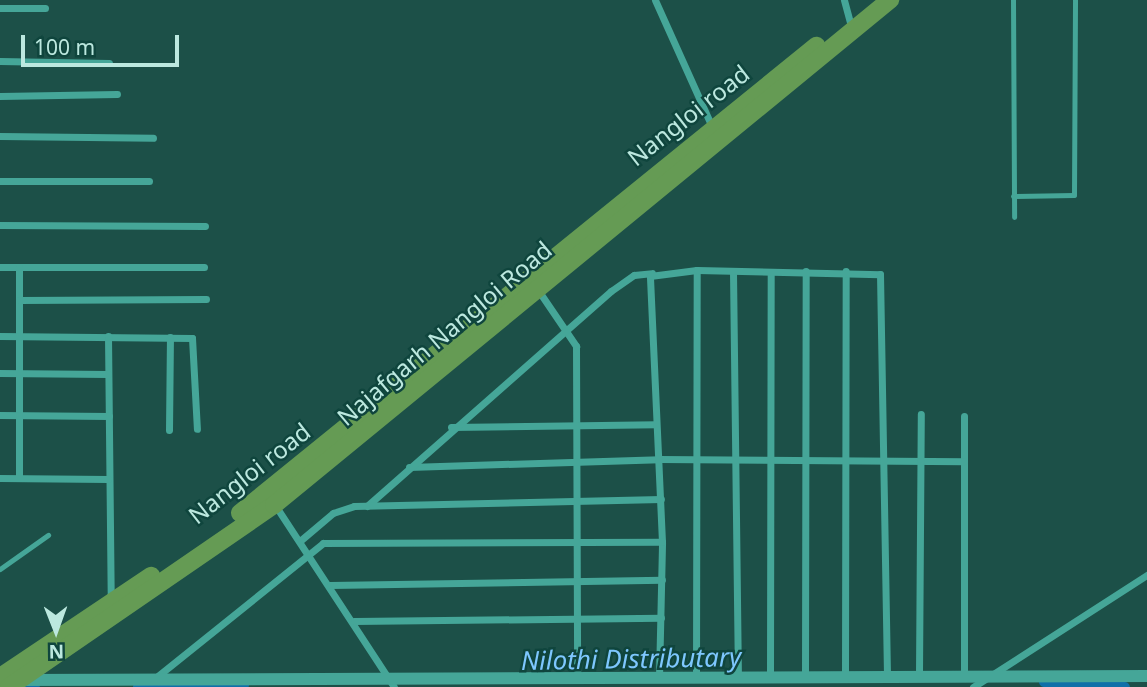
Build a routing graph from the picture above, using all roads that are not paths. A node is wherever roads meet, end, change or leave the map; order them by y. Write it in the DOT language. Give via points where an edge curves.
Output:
graph roads {
  1 [pos="654,0"];
  2 [pos="844,0"];
  3 [pos="875,0"];
  4 [pos="890,0"];
  5 [pos="1013,0"];
  6 [pos="1074,0"];
  7 [pos="0,8"];
  8 [pos="45,8"];
  9 [pos="849,27"];
  10 [pos="0,61"];
  11 [pos="109,63"];
  12 [pos="117,93"];
  13 [pos="0,96"];
  14 [pos="712,128"];
  15 [pos="0,136"];
  16 [pos="153,138"];
  17 [pos="0,180"];
  18 [pos="149,181"];
  19 [pos="1013,197"];
  20 [pos="1014,217"];
  21 [pos="0,225"];
  22 [pos="205,226"];
  23 [pos="0,267"];
  24 [pos="19,267"];
  25 [pos="204,267"];
  26 [pos="698,270"];
  27 [pos="806,271"];
  28 [pos="846,271"];
  29 [pos="733,272"];
  30 [pos="771,272"];
  31 [pos="652,273"];
  32 [pos="532,282"];
  33 [pos="206,299"];
  34 [pos="19,300"];
  35 [pos="568,327"];
  36 [pos="0,335"];
  37 [pos="19,336"];
  38 [pos="108,336"];
  39 [pos="170,337"];
  40 [pos="0,373"];
  41 [pos="19,373"];
  42 [pos="108,374"];
  43 [pos="920,414"];
  44 [pos="0,415"];
  45 [pos="19,415"];
  46 [pos="108,416"];
  47 [pos="964,416"];
  48 [pos="656,424"];
  49 [pos="577,426"];
  50 [pos="451,427"];
  51 [pos="197,429"];
  52 [pos="169,430"];
  53 [pos="659,459"];
  54 [pos="697,459"];
  55 [pos="883,460"];
  56 [pos="733,461"];
  57 [pos="770,461"];
  58 [pos="804,461"];
  59 [pos="844,461"];
  60 [pos="920,461"];
  61 [pos="964,461"];
  62 [pos="577,464"];
  63 [pos="410,467"];
  64 [pos="0,478"];
  65 [pos="19,478"];
  66 [pos="108,479"];
  67 [pos="661,499"];
  68 [pos="577,503"];
  69 [pos="274,505"];
  70 [pos="367,506"];
  71 [pos="247,516"];
  72 [pos="48,535"];
  73 [pos="301,540"];
  74 [pos="577,542"];
  75 [pos="662,542"];
  76 [pos="309,554"];
  77 [pos="0,569"];
  78 [pos="1147,575"];
  79 [pos="578,580"];
  80 [pos="662,580"];
  81 [pos="330,585"];
  82 [pos="111,602"];
  83 [pos="578,617"];
  84 [pos="662,618"];
  85 [pos="354,621"];
  86 [pos="964,673"];
  87 [pos="992,673"];
  88 [pos="845,674"];
  89 [pos="887,674"];
  90 [pos="919,674"];
  91 [pos="387,675"];
  92 [pos="738,675"];
  93 [pos="805,675"];
  94 [pos="578,676"];
  95 [pos="696,676"];
  96 [pos="770,676"];
  97 [pos="1147,676"];
  98 [pos="659,677"];
  99 [pos="10,681"];
  100 [pos="152,681"];
  101 [pos="720,681"];
  102 [pos="978,685"];
  103 [pos="394,687"];
  1 -- 14 [label="street"];
  2 -- 9 [label="street"];
  3 -- 9 [label="main road, Nangloi road"];
  4 -- 9 [label="main road, Najafgarh Nangloi Road"];
  5 -- 19 [label="lane"];
  6 -- 19 [label="lane" via="1074,195"];
  7 -- 8 [label="street"];
  9 -- 14 [label="main road, Nangloi road"];
  9 -- 32 [label="main road, Najafgarh Nangloi Road"];
  10 -- 11 [label="street"];
  12 -- 13 [label="street"];
  14 -- 32 [label="main road, Nangloi road"];
  15 -- 16 [label="street"];
  17 -- 18 [label="street"];
  19 -- 20 [label="lane"];
  21 -- 22 [label="street"];
  23 -- 24 [label="street"];
  24 -- 25 [label="street"];
  24 -- 34 [label="street"];
  26 -- 29 [label="street"];
  26 -- 31 [label="street"];
  26 -- 54 [label="street"];
  27 -- 28 [label="street"];
  27 -- 30 [label="street"];
  27 -- 58 [label="street"];
  28 -- 55 [label="street" via="877,271 880,277"];
  28 -- 59 [label="street"];
  29 -- 30 [label="street"];
  29 -- 56 [label="street"];
  30 -- 57 [label="street"];
  31 -- 35 [label="street" via="628,278"];
  31 -- 48 [label="street"];
  32 -- 35 [label="street"];
  32 -- 69 [label="main road, Najafgarh Nangloi Road"];
  32 -- 71 [label="main road, Nangloi road"];
  33 -- 34 [label="street"];
  34 -- 37 [label="street"];
  35 -- 49 [label="street" via="576,346"];
  35 -- 50 [label="street"];
  36 -- 37 [label="street"];
  37 -- 38 [label="street"];
  37 -- 41 [label="street"];
  38 -- 39 [label="street"];
  38 -- 42 [label="street"];
  39 -- 51 [label="street" via="194,341"];
  39 -- 52 [label="street"];
  40 -- 41 [label="street"];
  41 -- 42 [label="street"];
  41 -- 45 [label="street"];
  42 -- 46 [label="street"];
  43 -- 60 [label="street"];
  44 -- 45 [label="street"];
  45 -- 46 [label="street"];
  45 -- 65 [label="street"];
  46 -- 66 [label="street"];
  47 -- 61 [label="street"];
  48 -- 49 [label="street"];
  48 -- 53 [label="street"];
  49 -- 50 [label="street"];
  49 -- 62 [label="street"];
  50 -- 63 [label="street"];
  53 -- 54 [label="street"];
  53 -- 62 [label="street"];
  53 -- 67 [label="street"];
  54 -- 56 [label="street"];
  54 -- 95 [label="street"];
  55 -- 59 [label="street"];
  55 -- 60 [label="street"];
  55 -- 89 [label="street"];
  56 -- 57 [label="street"];
  56 -- 92 [label="street"];
  57 -- 58 [label="street"];
  57 -- 96 [label="street"];
  58 -- 59 [label="street"];
  58 -- 93 [label="street"];
  59 -- 88 [label="street"];
  60 -- 61 [label="street"];
  60 -- 90 [label="street"];
  61 -- 86 [label="street"];
  62 -- 63 [label="street"];
  62 -- 68 [label="street"];
  63 -- 70 [label="street"];
  64 -- 65 [label="street"];
  65 -- 66 [label="street"];
  66 -- 82 [label="street"];
  67 -- 68 [label="street"];
  67 -- 75 [label="street"];
  68 -- 70 [label="street"];
  68 -- 74 [label="street"];
  69 -- 71 [label="main road, Najafgarh Nangloi Road"];
  69 -- 73 [label="street"];
  70 -- 73 [label="street" via="340,509"];
  71 -- 82 [label="main road, Nangloi road"];
  71 -- 99 [label="main road, Najafgarh Nangloi Road"];
  72 -- 77 [label="lane"];
  73 -- 76 [label="street"];
  74 -- 75 [label="street"];
  74 -- 76 [label="street" via="327,543"];
  74 -- 79 [label="street"];
  75 -- 80 [label="street"];
  76 -- 81 [label="street"];
  76 -- 100 [label="street"];
  78 -- 87 [label="street"];
  79 -- 80 [label="street"];
  79 -- 81 [label="street"];
  79 -- 83 [label="street"];
  80 -- 84 [label="street"];
  81 -- 85 [label="street"];
  82 -- 99 [label="main road, Nangloi road"];
  83 -- 84 [label="street"];
  83 -- 85 [label="street"];
  83 -- 94 [label="street"];
  84 -- 98 [label="street"];
  85 -- 91 [label="street"];
  86 -- 87 [label="street"];
  86 -- 90 [label="street"];
  87 -- 97 [label="street"];
  87 -- 102 [label="street"];
  88 -- 89 [label="street"];
  88 -- 93 [label="street"];
  89 -- 90 [label="street"];
  91 -- 94 [label="street"];
  91 -- 100 [label="street"];
  91 -- 103 [label="street"];
  92 -- 96 [label="street"];
  92 -- 101 [label="street"];
  93 -- 96 [label="street"];
  94 -- 98 [label="street"];
  95 -- 98 [label="street"];
  95 -- 101 [label="street"];
  99 -- 100 [label="street"];
}
